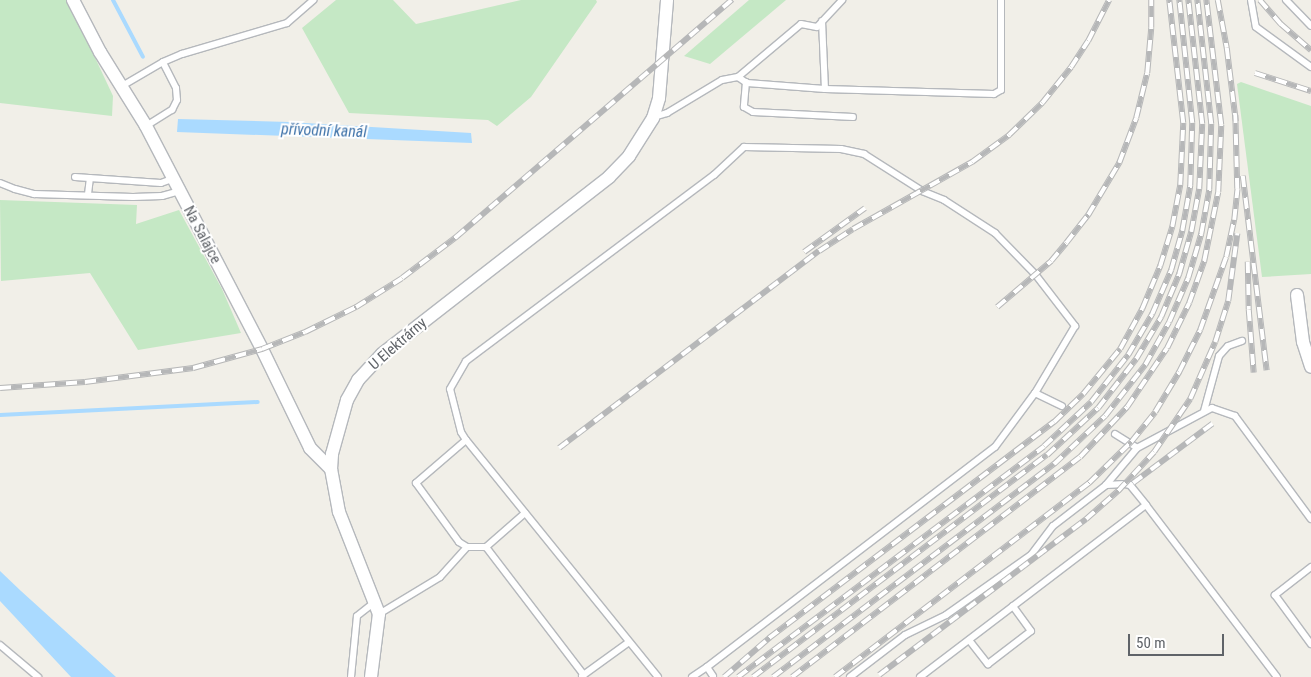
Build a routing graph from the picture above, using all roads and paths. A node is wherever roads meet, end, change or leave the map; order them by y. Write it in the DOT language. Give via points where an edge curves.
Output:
graph roads {
  1 [pos="73,0"];
  2 [pos="313,0"];
  3 [pos="667,0"];
  4 [pos="842,0"];
  5 [pos="1001,0"];
  6 [pos="1251,0"];
  7 [pos="1286,0"];
  8 [pos="822,21"];
  9 [pos="1311,26"];
  10 [pos="163,62"];
  11 [pos="1311,67"];
  12 [pos="738,77"];
  13 [pos="746,82"];
  14 [pos="122,86"];
  15 [pos="825,89"];
  16 [pos="853,117"];
  17 [pos="653,118"];
  18 [pos="146,126"];
  19 [pos="75,177"];
  20 [pos="90,178"];
  21 [pos="172,179"];
  22 [pos="0,183"];
  23 [pos="179,191"];
  24 [pos="88,194"];
  25 [pos="1297,295"];
  26 [pos="1242,341"];
  27 [pos="1311,366"];
  28 [pos="1035,393"];
  29 [pos="1062,406"];
  30 [pos="1204,411"];
  31 [pos="1115,434"];
  32 [pos="466,440"];
  33 [pos="1137,448"];
  34 [pos="332,469"];
  35 [pos="1106,486"];
  36 [pos="1146,505"];
  37 [pos="525,513"];
  38 [pos="1311,519"];
  39 [pos="467,547"];
  40 [pos="486,547"];
  41 [pos="1311,567"];
  42 [pos="1014,606"];
  43 [pos="377,608"];
  44 [pos="969,640"];
  45 [pos="629,642"];
  46 [pos="1311,644"];
  47 [pos="0,645"];
  48 [pos="707,667"];
  49 [pos="582,676"];
  50 [pos="713,676"];
  51 [pos="38,677"];
  52 [pos="351,677"];
  53 [pos="371,677"];
  54 [pos="658,677"];
  55 [pos="692,677"];
  56 [pos="850,677"];
  57 [pos="920,677"];
  58 [pos="1277,677"];
  1 -- 14 [label="street, Na Salajce"];
  2 -- 10 [label="lane" via="287,23"];
  3 -- 17 [label="street, U Elektrárny" via="659,98"];
  4 -- 8 [label="lane"];
  5 -- 15 [label="lane" via="1001,90 994,94"];
  6 -- 11 [label="lane" via="1256,27"];
  7 -- 9 [label="lane"];
  8 -- 12 [label="lane" via="818,27 801,24"];
  8 -- 15 [label="lane"];
  10 -- 14 [label="lane"];
  10 -- 18 [label="lane" via="176,88 177,100 172,110"];
  12 -- 13 [label="lane"];
  12 -- 17 [label="lane" via="722,80 667,114"];
  13 -- 15 [label="lane"];
  13 -- 16 [label="lane" via="744,107 753,112"];
  14 -- 18 [label="street, Na Salajce"];
  17 -- 34 [label="street, U Elektrárny" via="629,156 609,177 382,354 358,380 347,400 332,454"];
  18 -- 21 [label="street, Na Salajce"];
  19 -- 20 [label="lane"];
  20 -- 21 [label="lane" via="161,183"];
  20 -- 24 [label="lane"];
  21 -- 23 [label="street, Na Salajce"];
  22 -- 24 [label="lane" via="34,194"];
  23 -- 24 [label="lane" via="162,196"];
  23 -- 34 [label="street, Na Salajce" via="310,448"];
  25 -- 27 [label="street" via="1303,342"];
  26 -- 30 [label="lane" via="1228,346 1219,356"];
  28 -- 29 [label="lane"];
  28 -- 32 [label="lane" via="1075,326 1036,274 995,234 864,154 840,149 744,147 714,175 466,361 450,389"];
  28 -- 48 [label="lane" via="995,447"];
  30 -- 33 [label="lane"];
  30 -- 38 [label="lane" via="1212,408 1235,416"];
  31 -- 33 [label="lane"];
  32 -- 37 [label="lane"];
  32 -- 39 [label="lane" via="416,483 459,542"];
  33 -- 35 [label="lane"];
  34 -- 43 [label="street, U Elektrárny" via="339,512"];
  35 -- 36 [label="lane" via="1130,486"];
  35 -- 56 [label="lane" via="1053,526 1031,555 946,615 905,636"];
  36 -- 42 [label="lane"];
  36 -- 58 [label="lane"];
  37 -- 40 [label="lane"];
  37 -- 45 [label="lane"];
  39 -- 40 [label="lane"];
  39 -- 43 [label="lane" via="440,576"];
  40 -- 49 [label="lane"];
  41 -- 46 [label="lane" via="1275,595"];
  42 -- 44 [label="lane"];
  42 -- 44 [label="lane" via="1031,631 988,664"];
  43 -- 52 [label="lane" via="357,616"];
  43 -- 53 [label="street, U Elektrárny"];
  44 -- 57 [label="lane"];
  45 -- 49 [label="lane"];
  45 -- 54 [label="lane"];
  47 -- 51 [label="lane"];
  48 -- 50 [label="lane"];
  48 -- 55 [label="lane"];
}
